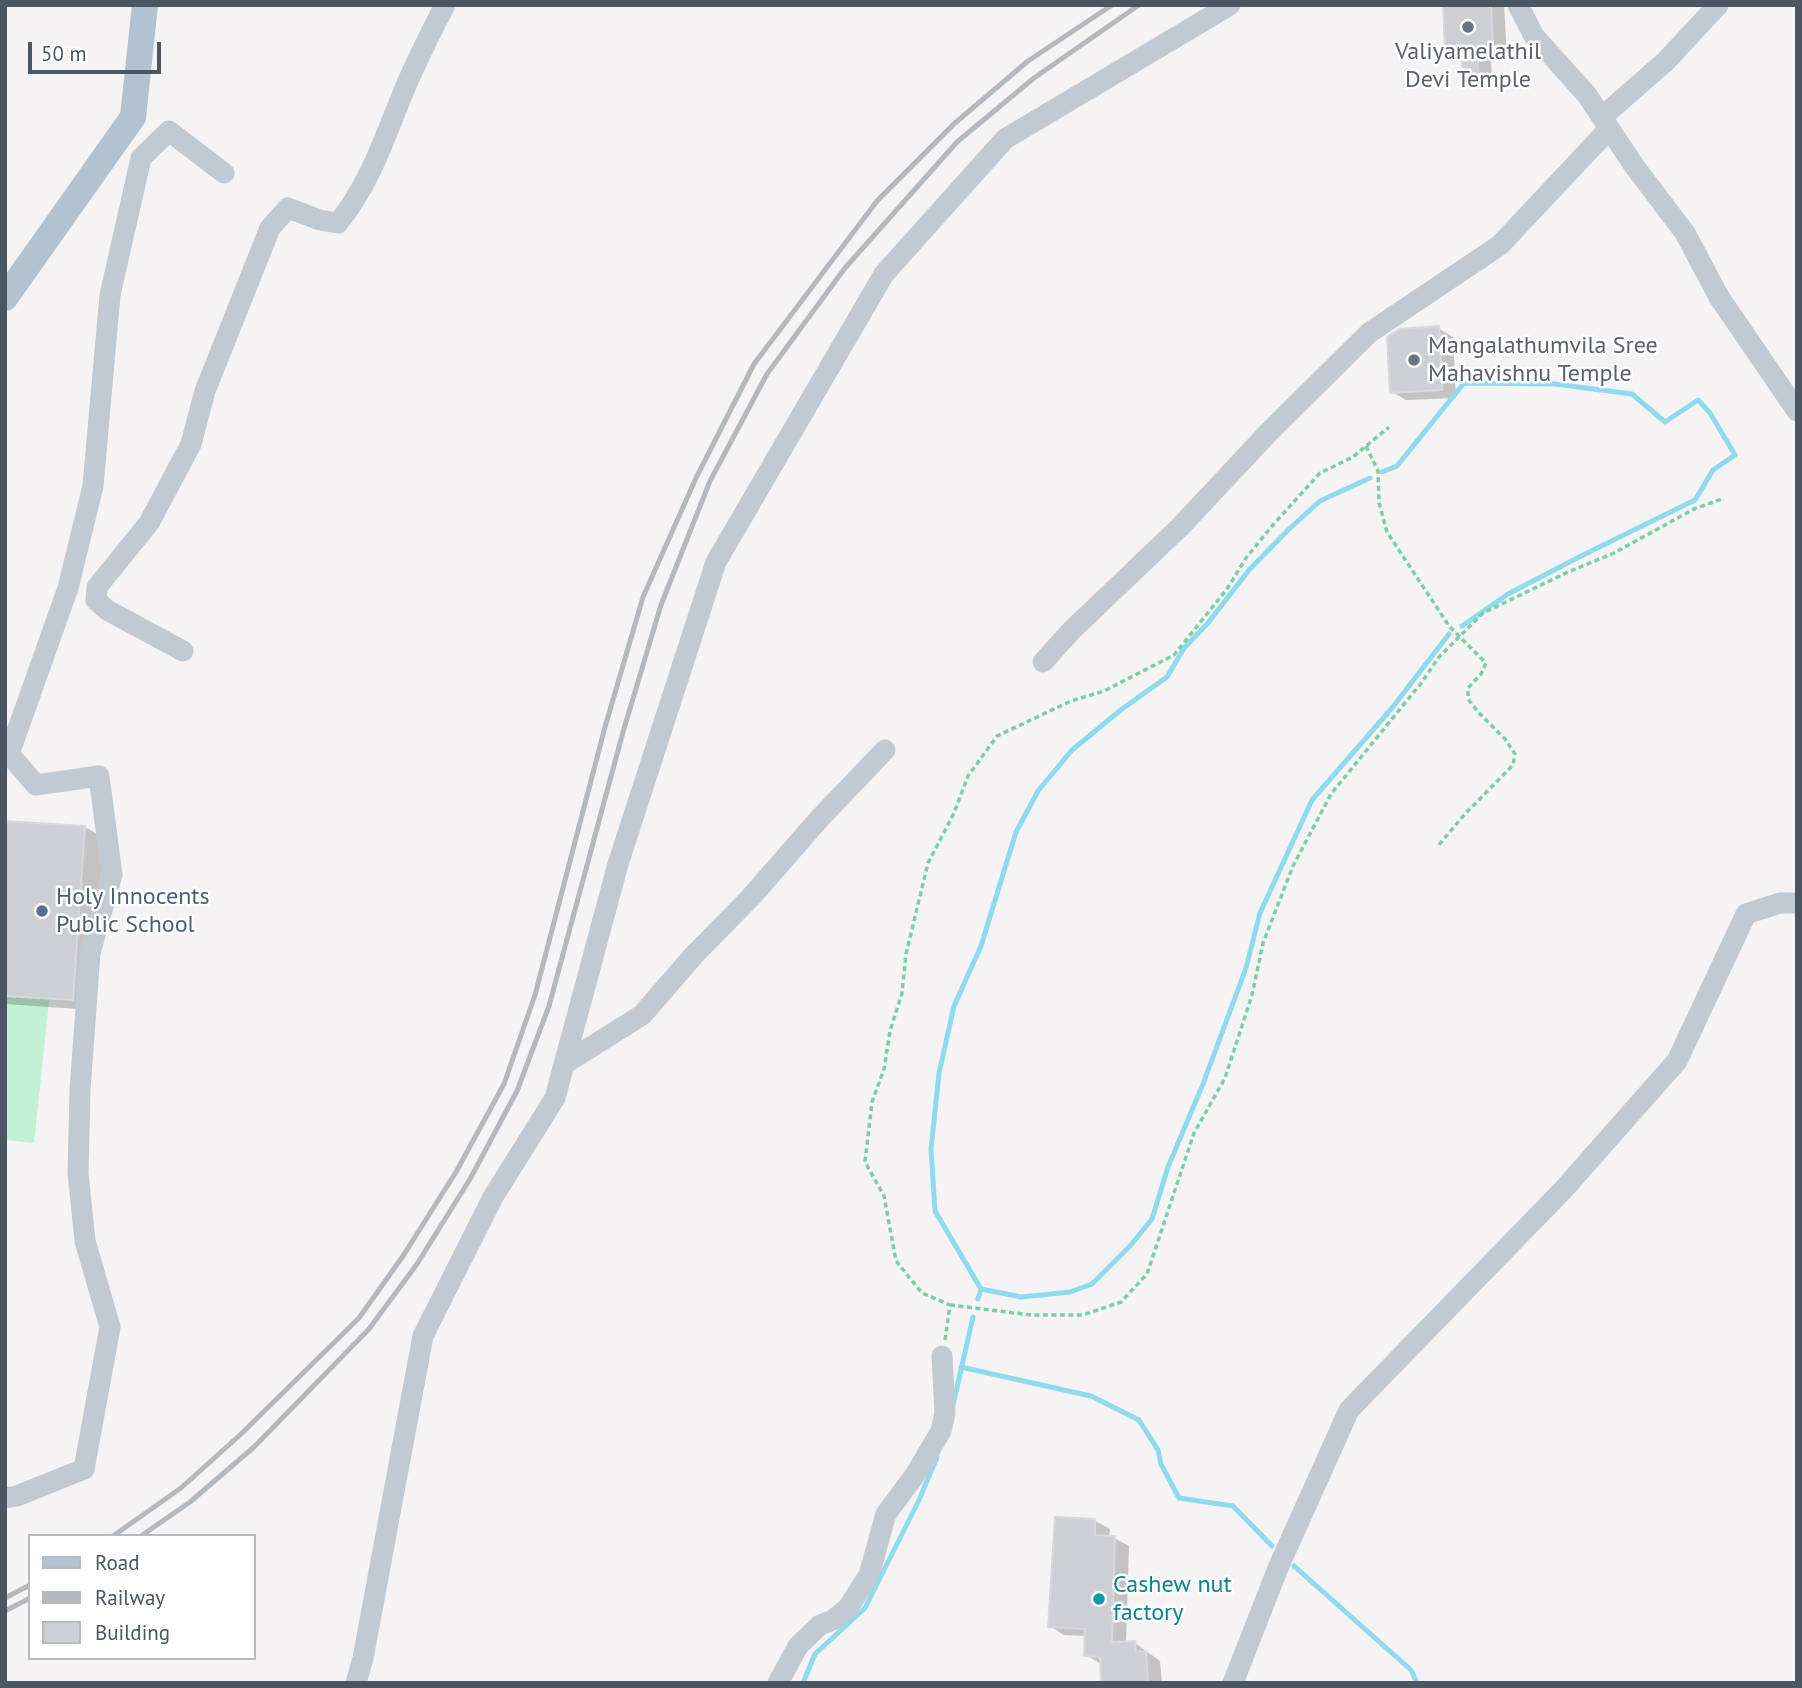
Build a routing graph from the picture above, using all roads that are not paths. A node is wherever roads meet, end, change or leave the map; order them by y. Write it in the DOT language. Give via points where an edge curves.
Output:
graph roads {
  1 [pos="145,5"];
  2 [pos="445,5"];
  3 [pos="1230,5"];
  4 [pos="1518,5"];
  5 [pos="1718,5"];
  6 [pos="1606,123"];
  7 [pos="224,173"];
  8 [pos="5,298"];
  9 [pos="1797,411"];
  10 [pos="183,651"];
  11 [pos="1043,662"];
  12 [pos="885,750"];
  13 [pos="1797,903"];
  14 [pos="565,1064"];
  15 [pos="942,1356"];
  16 [pos="5,1498"];
  17 [pos="356,1683"];
  18 [pos="778,1683"];
  19 [pos="1233,1683"];
  1 -- 8 [label="main road" via="133,117"];
  2 -- 10 [label="street" via="354,204 338,223 288,208 270,228 205,391 191,444 149,523 97,587 96,600 107,611"];
  3 -- 14 [label="street" via="1005,139 884,274 716,562 618,864"];
  4 -- 6 [label="street" via="1534,36"];
  5 -- 6 [label="street"];
  6 -- 9 [label="street" via="1685,233 1719,298"];
  6 -- 11 [label="street" via="1500,245 1369,333"];
  7 -- 16 [label="street" via="169,131 141,158 110,295 93,486 68,588 9,754 36,785 99,776 112,874 90,953 78,1173 85,1241 110,1328 84,1469"];
  12 -- 14 [label="street" via="642,1015"];
  13 -- 19 [label="street" via="1780,903 1746,914 1677,1061 1563,1190 1349,1410 1278,1567"];
  14 -- 17 [label="street" via="555,1098 493,1197 423,1336"];
  15 -- 18 [label="street" via="945,1413 941,1432 886,1514 869,1575 848,1608 798,1646"];
}
